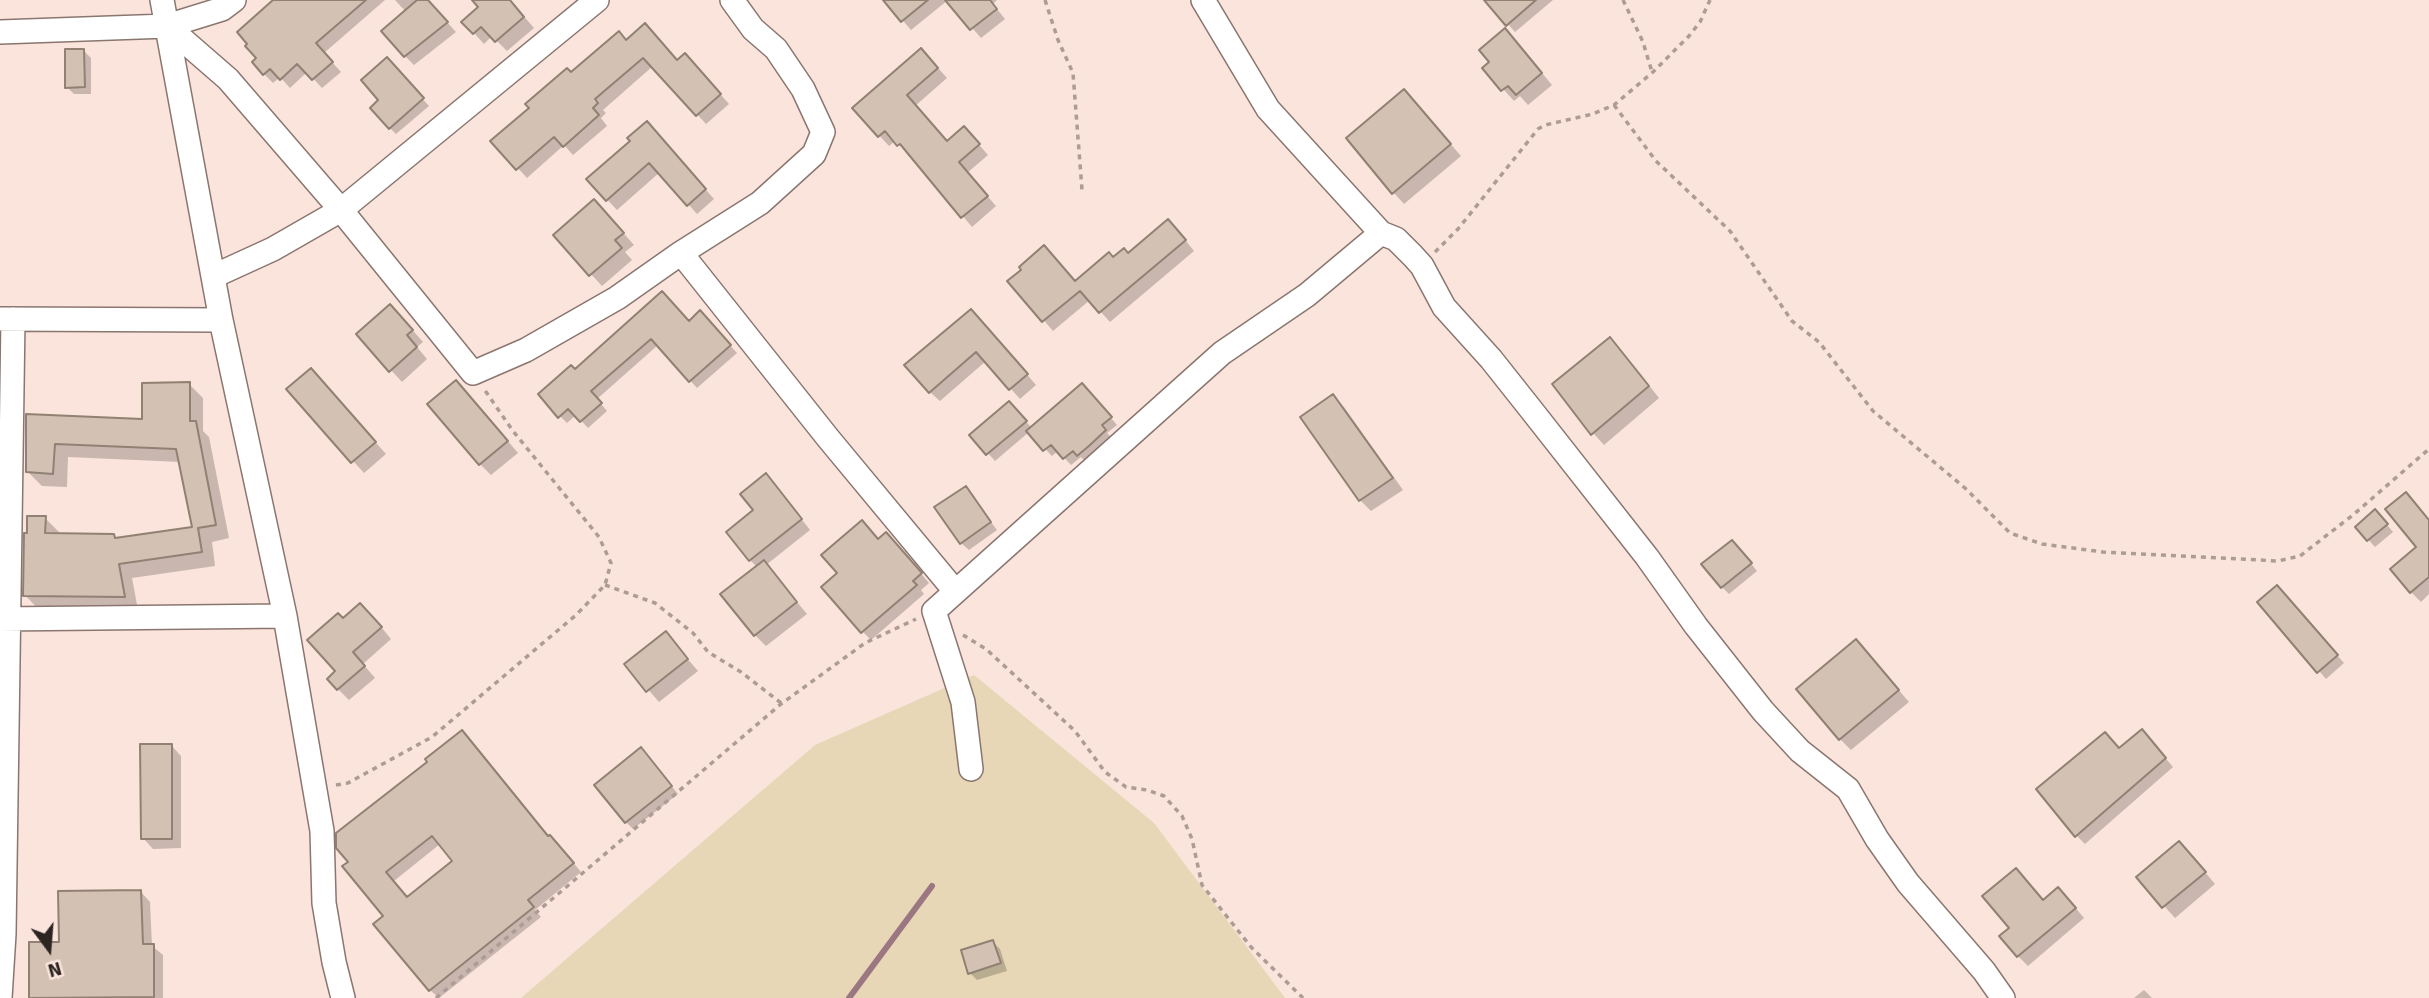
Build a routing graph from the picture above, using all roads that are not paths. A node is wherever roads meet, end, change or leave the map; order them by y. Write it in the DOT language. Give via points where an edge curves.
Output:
graph roads {
  1 [pos="162,0"];
  2 [pos="234,0"];
  3 [pos="597,0"];
  4 [pos="732,0"];
  5 [pos="1203,0"];
  6 [pos="167,26"];
  7 [pos="0,32"];
  8 [pos="341,210"];
  9 [pos="1381,233"];
  10 [pos="681,253"];
  11 [pos="214,275"];
  12 [pos="6,319"];
  13 [pos="222,320"];
  14 [pos="955,591"];
  15 [pos="285,616"];
  16 [pos="4,619"];
  17 [pos="971,769"];
  18 [pos="0,998"];
  19 [pos="343,998"];
  20 [pos="2003,998"];
  1 -- 6 [label="street"];
  2 -- 6 [label="street" via="222,9"];
  3 -- 8 [label="street"];
  4 -- 10 [label="street" via="753,29 776,49 803,89 823,132 814,153 760,203"];
  5 -- 9 [label="street" via="1268,109"];
  6 -- 7 [label="street"];
  6 -- 8 [label="street" via="228,79"];
  6 -- 11 [label="street"];
  8 -- 10 [label="street" via="473,373 526,350 617,298"];
  8 -- 11 [label="street" via="273,249"];
  9 -- 14 [label="street" via="1307,295 1222,353"];
  9 -- 20 [label="street" via="1396,239 1422,267 1444,307 1533,412 1763,711 1800,751 1848,789 1908,883"];
  10 -- 14 [label="street"];
  11 -- 13 [label="street"];
  12 -- 13 [label="street"];
  12 -- 16 [label="street"];
  13 -- 15 [label="street"];
  14 -- 17 [label="street" via="934,611 963,702"];
  15 -- 16 [label="street"];
  15 -- 19 [label="street" via="316,789 324,904"];
  16 -- 18 [label="street"];
}
